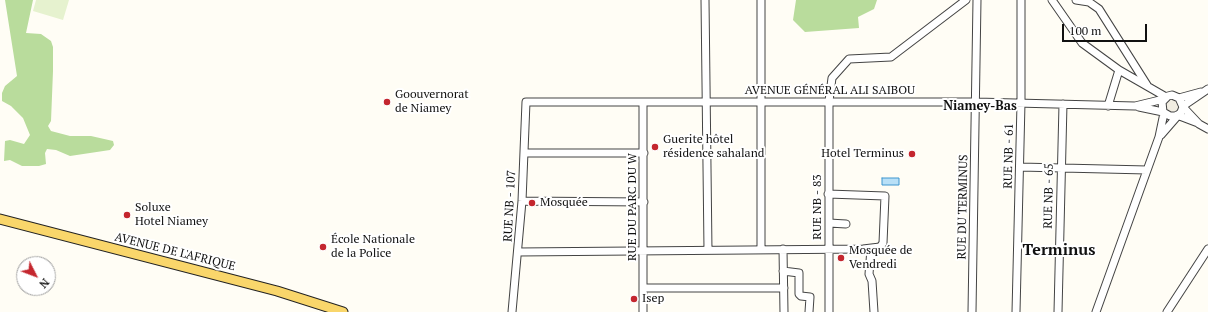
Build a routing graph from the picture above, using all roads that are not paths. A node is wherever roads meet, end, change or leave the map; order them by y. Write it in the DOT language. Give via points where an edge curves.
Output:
graph roads {
  1 [pos="705,0"];
  2 [pos="761,0"];
  3 [pos="966,0"];
  4 [pos="977,0"];
  5 [pos="1021,0"];
  6 [pos="1052,0"];
  7 [pos="1076,0"];
  8 [pos="1119,70"];
  9 [pos="1147,86"];
  10 [pos="1205,90"];
  11 [pos="1165,98"];
  12 [pos="1179,98"];
  13 [pos="829,101"];
  14 [pos="526,102"];
  15 [pos="706,102"];
  16 [pos="762,102"];
  17 [pos="976,102"];
  18 [pos="1021,102"];
  19 [pos="643,103"];
  20 [pos="1063,104"];
  21 [pos="1108,106"];
  22 [pos="1135,106"];
  23 [pos="1183,107"];
  24 [pos="1163,112"];
  25 [pos="1177,115"];
  26 [pos="1199,124"];
  27 [pos="1208,129"];
  28 [pos="1159,137"];
  29 [pos="524,153"];
  30 [pos="644,153"];
  31 [pos="1020,167"];
  32 [pos="1060,168"];
  33 [pos="1147,170"];
  34 [pos="828,194"];
  35 [pos="522,201"];
  36 [pos="644,202"];
  37 [pos="0,219"];
  38 [pos="828,223"];
  39 [pos="846,224"];
  40 [pos="871,248"];
  41 [pos="761,249"];
  42 [pos="783,249"];
  43 [pos="829,249"];
  44 [pos="1208,249"];
  45 [pos="644,250"];
  46 [pos="708,250"];
  47 [pos="518,252"];
  48 [pos="783,271"];
  49 [pos="644,288"];
  50 [pos="784,288"];
  51 [pos="343,312"];
  52 [pos="512,312"];
  53 [pos="643,312"];
  54 [pos="784,312"];
  55 [pos="810,312"];
  56 [pos="829,312"];
  57 [pos="874,312"];
  58 [pos="972,312"];
  59 [pos="1016,312"];
  60 [pos="1058,312"];
  61 [pos="1096,312"];
  62 [pos="1167,312"];
  1 -- 15 [label="street"];
  2 -- 16 [label="street"];
  3 -- 13 [label="street, RUE NB - 83" via="891,57 853,58 845,61 832,78"];
  4 -- 17 [label="street, RUE DU TERMINUS"];
  5 -- 18 [label="street, RUE NB - 61"];
  6 -- 8 [label="street" via="1082,43"];
  7 -- 9 [label="street" via="1089,2 1099,9"];
  8 -- 9 [label="street"];
  8 -- 21 [label="street"];
  9 -- 11 [label="street"];
  10 -- 12 [label="street"];
  10 -- 23 [label="street"];
  11 -- 12 [label="street" via="1172,95"];
  11 -- 22 [label="street, AVENUE GÉNÉRAL ALI SAIBOU"];
  11 -- 24 [label="street"];
  12 -- 23 [label="street"];
  13 -- 16 [label="street, AVENUE GÉNÉRAL ALI SAIBOU"];
  13 -- 17 [label="street, AVENUE GÉNÉRAL ALI SAIBOU"];
  13 -- 34 [label="street, RUE NB - 83"];
  14 -- 19 [label="street, AVENUE GÉNÉRAL ALI SAIBOU"];
  14 -- 29 [label="street, RUE NB - 107"];
  15 -- 16 [label="street, AVENUE GÉNÉRAL ALI SAIBOU"];
  15 -- 19 [label="street, AVENUE GÉNÉRAL ALI SAIBOU"];
  15 -- 46 [label="street"];
  16 -- 41 [label="street"];
  17 -- 18 [label="street, AVENUE GÉNÉRAL ALI SAIBOU"];
  17 -- 58 [label="street, RUE DU TERMINUS"];
  18 -- 20 [label="street, AVENUE GÉNÉRAL ALI SAIBOU"];
  18 -- 31 [label="street, RUE NB - 61"];
  19 -- 30 [label="street, RUE DU PARC DU W"];
  20 -- 21 [label="street, AVENUE GÉNÉRAL ALI SAIBOU"];
  20 -- 32 [label="street, RUE NB - 65"];
  21 -- 22 [label="street, AVENUE GÉNÉRAL ALI SAIBOU"];
  22 -- 24 [label="street, AVENUE GÉNÉRAL ALI SAIBOU"];
  23 -- 25 [label="street"];
  23 -- 26 [label="street"];
  24 -- 25 [label="street" via="1170,116"];
  24 -- 28 [label="street"];
  25 -- 26 [label="street"];
  25 -- 28 [label="street"];
  26 -- 27 [label="street"];
  28 -- 33 [label="street"];
  29 -- 30 [label="street"];
  29 -- 35 [label="street, RUE NB - 107"];
  30 -- 36 [label="street, RUE DU PARC DU W"];
  31 -- 32 [label="street"];
  31 -- 59 [label="street, RUE NB - 61"];
  32 -- 33 [label="street"];
  32 -- 60 [label="street, RUE NB - 65"];
  33 -- 61 [label="street"];
  34 -- 38 [label="street, RUE NB - 83"];
  34 -- 40 [label="street" via="886,196 882,246"];
  35 -- 36 [label="street"];
  35 -- 47 [label="street, RUE NB - 107"];
  36 -- 45 [label="street, RUE DU PARC DU W"];
  37 -- 51 [label="main road, AVENUE DE L'AFRIQUE" via="277,291"];
  38 -- 39 [label="street"];
  38 -- 43 [label="street, RUE NB - 83"];
  40 -- 43 [label="street"];
  40 -- 57 [label="street" via="869,274 872,281"];
  41 -- 42 [label="street"];
  41 -- 46 [label="street"];
  42 -- 43 [label="street"];
  42 -- 48 [label="street"];
  43 -- 56 [label="street, RUE NB - 83"];
  44 -- 62 [label="street"];
  45 -- 46 [label="street"];
  45 -- 47 [label="street"];
  45 -- 49 [label="street, RUE DU PARC DU W"];
  47 -- 52 [label="street, RUE NB - 107"];
  48 -- 50 [label="street"];
  48 -- 55 [label="street" via="799,273 799,294 810,297"];
  49 -- 50 [label="street"];
  49 -- 53 [label="street, RUE DU PARC DU W"];
  50 -- 54 [label="street"];
}
